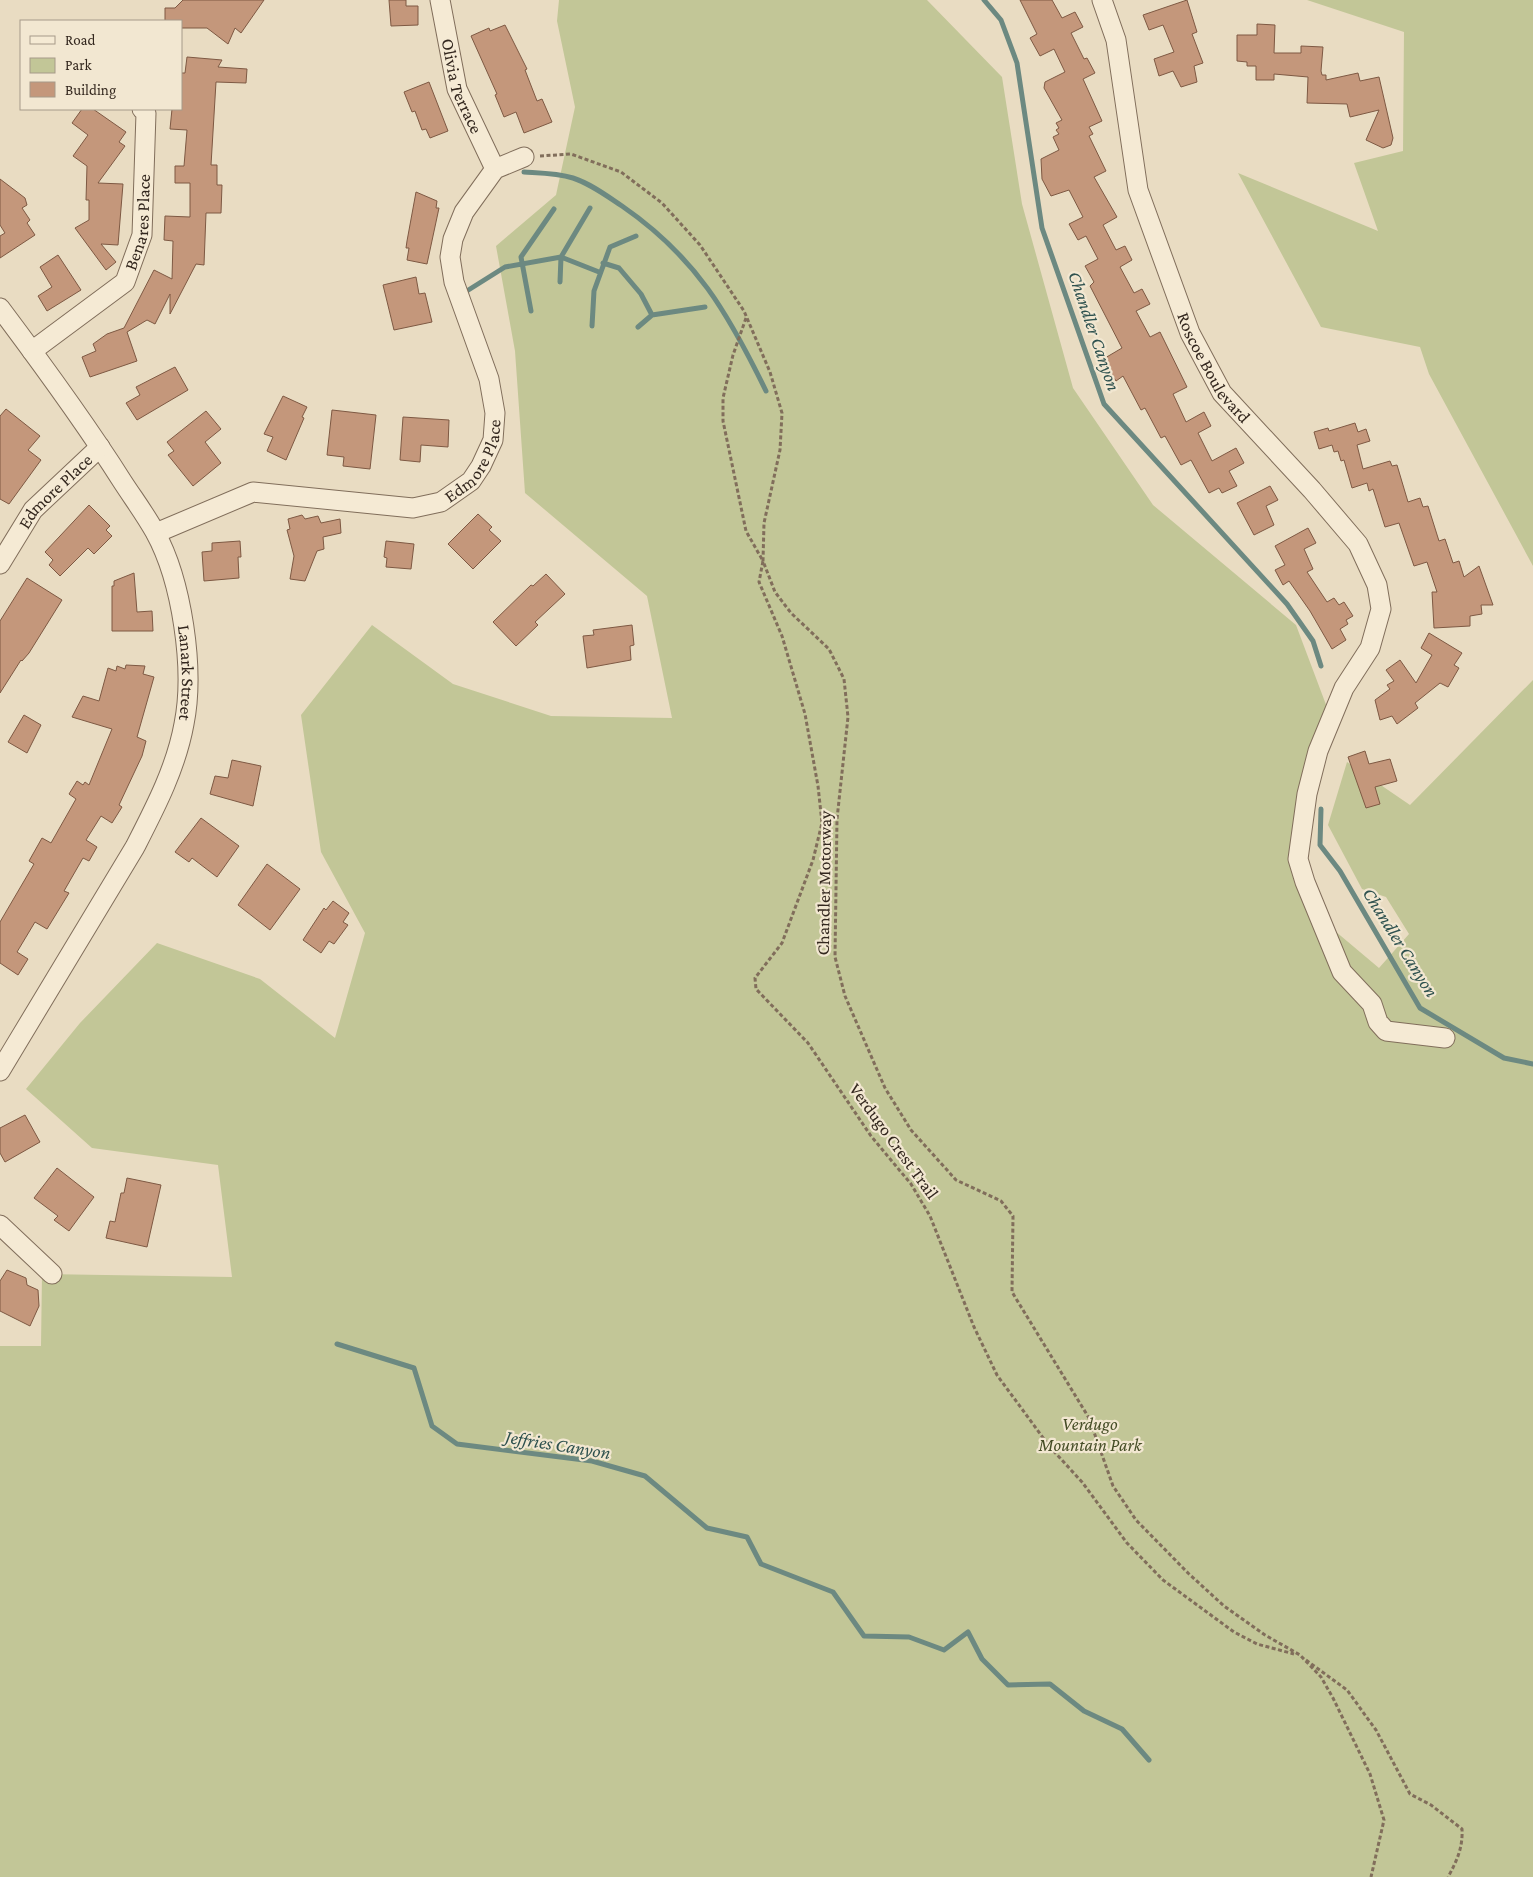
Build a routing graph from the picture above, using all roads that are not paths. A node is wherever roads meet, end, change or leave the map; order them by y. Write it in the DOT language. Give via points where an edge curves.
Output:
graph roads {
  1 [pos="440,0"];
  2 [pos="1102,0"];
  3 [pos="143,110"];
  4 [pos="524,157"];
  5 [pos="495,168"];
  6 [pos="0,308"];
  7 [pos="32,351"];
  8 [pos="100,447"];
  9 [pos="156,533"];
  10 [pos="0,564"];
  11 [pos="1445,1038"];
  12 [pos="0,1071"];
  13 [pos="0,1225"];
  14 [pos="52,1274"];
  1 -- 5 [label="street, Olivia Terrace" via="457,89"];
  2 -- 11 [label="street, Roscoe Boulevard" via="1116,40 1138,190 1190,333 1222,393 1358,544 1377,585 1381,610 1370,648 1344,688 1318,751 1307,794 1298,859 1305,882 1342,972 1372,1004 1378,1022 1386,1031"];
  3 -- 7 [label="street, Benares Place" via="146,113 142,235 124,282"];
  4 -- 5 [label="street"];
  5 -- 9 [label="street, Edmore Place" via="464,212 450,257 454,282 489,379 495,405 493,440 471,481 441,502 413,508 253,492"];
  6 -- 7 [label="street, Lanark Street"];
  7 -- 8 [label="street, Lanark Street"];
  8 -- 9 [label="street, Lanark Street"];
  8 -- 10 [label="street, Edmore Place" via="34,510"];
  9 -- 12 [label="street, Lanark Street" via="175,587 186,643 184,724 168,778 135,847"];
  13 -- 14 [label="street"];
}
